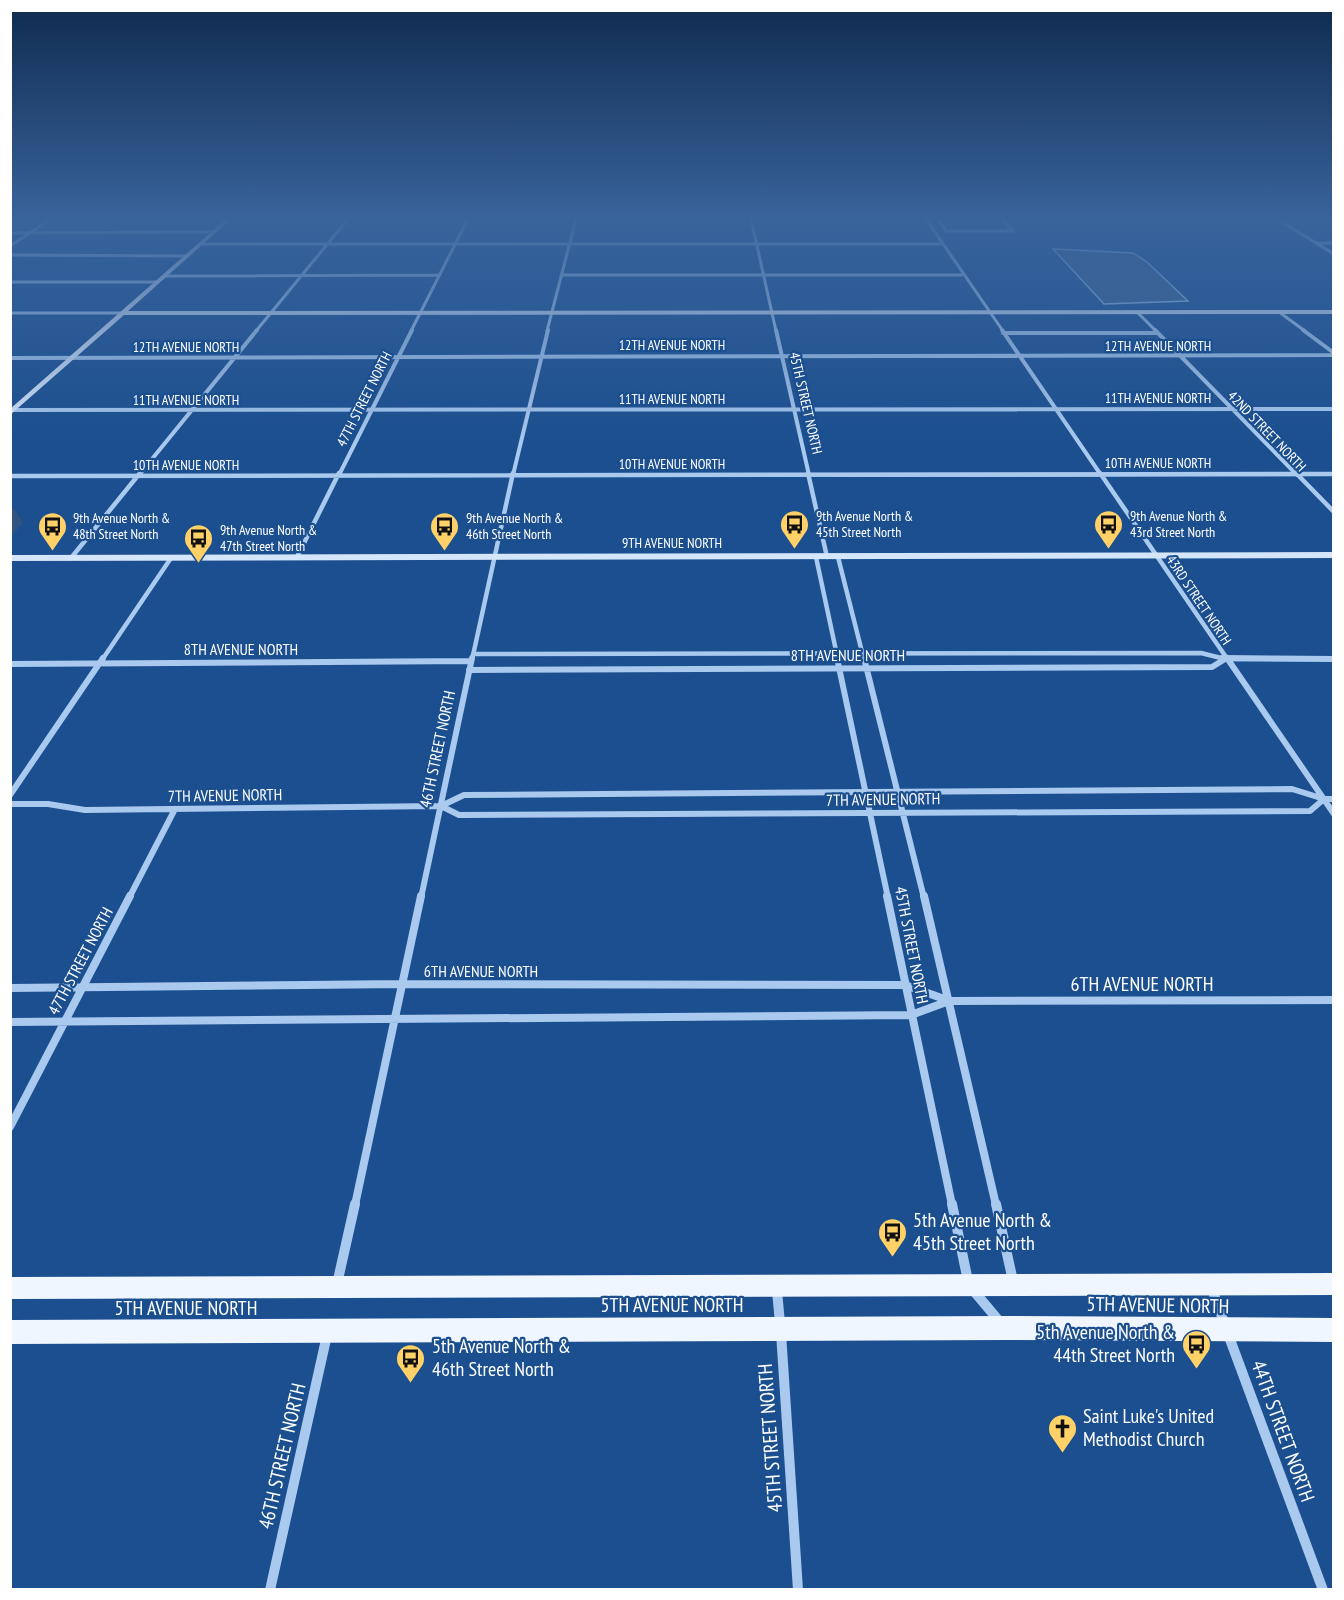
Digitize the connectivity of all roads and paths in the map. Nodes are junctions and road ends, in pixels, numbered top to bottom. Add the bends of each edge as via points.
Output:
1 (145, 294) edge
2 (285, 294) edge
3 (431, 294) edge
4 (557, 294) edge
5 (769, 294) edge
6 (976, 294) edge
7 (774, 312) junction
8 (990, 312) junction
9 (1137, 312) junction
10 (1279, 312) junction
11 (1334, 312) edge
12 (10, 313) edge
13 (123, 313) junction
14 (269, 313) junction
15 (421, 313) junction
16 (552, 313) junction
17 (1003, 333) junction
18 (1158, 333) junction
19 (1334, 354) edge
20 (542, 356) junction
21 (781, 356) junction
22 (1180, 356) junction
23 (235, 357) junction
24 (398, 357) junction
25 (1021, 357) junction
26 (10, 358) edge
27 (73, 358) junction
28 (1231, 408) junction
29 (793, 409) junction
30 (1057, 409) junction
31 (1334, 409) edge
32 (191, 410) junction
33 (371, 410) junction
34 (529, 410) junction
35 (12, 411) edge
36 (808, 474) junction
37 (1102, 474) junction
38 (1294, 474) junction
39 (1334, 474) edge
40 (138, 475) junction
41 (338, 475) junction
42 (513, 475) junction
43 (10, 476) edge
44 (1334, 512) edge
45 (1334, 555) edge
46 (495, 556) junction
47 (1156, 556) junction
48 (297, 557) junction
49 (816, 557) junction
50 (827, 557) junction
51 (838, 557) junction
52 (10, 558) edge
53 (71, 558) junction
54 (171, 558) junction
55 (836, 652) junction
56 (862, 652) junction
57 (472, 657) junction
58 (1226, 659) junction
59 (1334, 659) edge
60 (10, 664) edge
61 (100, 664) junction
62 (840, 669) junction
63 (866, 669) junction
64 (469, 670) junction
65 (897, 791) junction
66 (866, 793) junction
67 (10, 795) edge
68 (1324, 799) junction
69 (1334, 799) edge
70 (10, 804) edge
71 (441, 806) junction
72 (175, 809) junction
73 (902, 812) junction
74 (870, 813) junction
75 (1334, 814) edge
76 (404, 984) junction
77 (904, 985) junction
78 (10, 988) edge
79 (80, 988) junction
80 (1334, 1000) edge
81 (950, 1001) junction
82 (911, 1015) junction
83 (396, 1020) junction
84 (63, 1021) junction
85 (10, 1022) edge
86 (10, 1127) edge
87 (777, 1284) junction
88 (969, 1284) junction
89 (1014, 1284) junction
90 (1210, 1284) junction
91 (1334, 1284) edge
92 (336, 1287) junction
93 (10, 1288) edge
94 (1005, 1328) junction
95 (780, 1329) junction
96 (1227, 1330) junction
97 (1334, 1330) edge
98 (328, 1331) junction
99 (10, 1332) edge
100 (270, 1590) edge
101 (798, 1590) edge
102 (1323, 1590) edge

1 - 13 street
2 - 14 street
3 - 15 street, 47TH STREET NORTH
4 - 16 street, 46TH STREET NORTH
5 - 7 street, 45TH STREET NORTH
6 - 8 street, 43RD STREET NORTH
7 - 8 street
7 - 16 street
7 - 21 street, 45TH STREET NORTH
8 - 9 street
8 - 17 street, 43RD STREET NORTH
9 - 10 street
9 - 18 street, 42ND STREET NORTH
10 - 11 street
10 - 19 street
12 - 13 street
13 - 14 street
13 - 27 street
14 - 15 street
14 - 23 street
15 - 16 street
15 - 24 street, 47TH STREET NORTH
16 - 20 street, 46TH STREET NORTH
17 - 18 street
17 - 25 street, 43RD STREET NORTH
18 - 22 street, 42ND STREET NORTH
19 - 22 street, 12TH AVENUE NORTH
20 - 21 street, 12TH AVENUE NORTH
20 - 24 street, 12TH AVENUE NORTH
20 - 34 street, 46TH STREET NORTH
21 - 25 street, 12TH AVENUE NORTH
21 - 29 street, 45TH STREET NORTH
22 - 25 street, 12TH AVENUE NORTH
22 - 28 street, 42ND STREET NORTH
23 - 24 street, 12TH AVENUE NORTH
23 - 27 street, 12TH AVENUE NORTH
23 - 32 street
24 - 33 street, 47TH STREET NORTH
25 - 30 street, 43RD STREET NORTH
26 - 27 street, 12TH AVENUE NORTH
27 - 35 street
28 - 30 street, 11TH AVENUE NORTH
28 - 31 street, 11TH AVENUE NORTH
28 - 38 street, 42ND STREET NORTH
29 - 30 street, 11TH AVENUE NORTH
29 - 34 street, 11TH AVENUE NORTH
29 - 36 street, 45TH STREET NORTH
30 - 37 street, 43RD STREET NORTH
32 - 33 street, 11TH AVENUE NORTH
32 - 35 street, 11TH AVENUE NORTH
32 - 40 street
33 - 34 street, 11TH AVENUE NORTH
33 - 41 street, 47TH STREET NORTH
34 - 42 street, 46TH STREET NORTH
36 - 37 street, 10TH AVENUE NORTH
36 - 42 street, 10TH AVENUE NORTH
36 - 50 street, 45TH STREET NORTH
37 - 38 street, 10TH AVENUE NORTH
37 - 47 street, 43RD STREET NORTH
38 - 39 street, 10TH AVENUE NORTH
38 - 44 street, 42ND STREET NORTH
40 - 41 street, 10TH AVENUE NORTH
40 - 43 street, 10TH AVENUE NORTH
40 - 53 street
41 - 42 street, 10TH AVENUE NORTH
41 - 48 street, 47TH STREET NORTH
42 - 46 street, 46TH STREET NORTH
45 - 47 street, 9TH AVENUE NORTH
46 - 48 street, 9TH AVENUE NORTH
46 - 49 street, 9TH AVENUE NORTH
46 - 57 street, 46TH STREET NORTH
47 - 51 street, 9TH AVENUE NORTH
47 - 58 street, 43RD STREET NORTH
48 - 54 street, 9TH AVENUE NORTH
49 - 50 street, 9TH AVENUE NORTH
49 - 55 street, 45TH STREET NORTH
50 - 51 street, 9TH AVENUE NORTH
51 - 56 street, 45TH STREET NORTH
52 - 53 street, 9TH AVENUE NORTH
53 - 54 street, 9TH AVENUE NORTH
54 - 61 street
55 - 56 street, 8TH AVENUE NORTH
55 - 57 street, 8TH AVENUE NORTH
55 - 62 street, 45TH STREET NORTH
56 - 58 street, 8TH AVENUE NORTH via 1201,653
56 - 63 street, 45TH STREET NORTH
57 - 61 street, 8TH AVENUE NORTH
57 - 64 street, 46TH STREET NORTH
58 - 59 street, 8TH AVENUE NORTH
58 - 63 street, 8TH AVENUE NORTH via 1212,667
58 - 68 street, 43RD STREET NORTH
60 - 61 street, 8TH AVENUE NORTH
61 - 67 street
62 - 63 street, 8TH AVENUE NORTH
62 - 64 street, 8TH AVENUE NORTH
62 - 66 street, 45TH STREET NORTH
63 - 65 street, 45TH STREET NORTH
64 - 71 street, 46TH STREET NORTH
65 - 66 street, 7TH AVENUE NORTH
65 - 68 street, 7TH AVENUE NORTH via 1292,789
65 - 73 street, 45TH STREET NORTH
66 - 71 street, 7TH AVENUE NORTH via 464,795
66 - 74 street, 45TH STREET NORTH
68 - 69 street, 7TH AVENUE NORTH
68 - 73 street, 7TH AVENUE NORTH via 1310,811
68 - 75 street, 43RD STREET NORTH
70 - 72 street, 7TH AVENUE NORTH via 48,804 85,810
71 - 72 street, 7TH AVENUE NORTH
71 - 74 street, 7TH AVENUE NORTH via 459,815
71 - 76 street, 46TH STREET NORTH
72 - 79 street, 47TH STREET NORTH
73 - 74 street, 7TH AVENUE NORTH
73 - 81 street, 45TH STREET NORTH
74 - 77 street, 45TH STREET NORTH
76 - 77 street, 6TH AVENUE NORTH
76 - 79 street, 6TH AVENUE NORTH
76 - 83 street, 46TH STREET NORTH
77 - 81 street, 6TH AVENUE NORTH
77 - 82 street, 45TH STREET NORTH
78 - 79 street, 6TH AVENUE NORTH
79 - 84 street, 47TH STREET NORTH
80 - 81 street, 6TH AVENUE NORTH
81 - 82 street, 6TH AVENUE NORTH
81 - 89 street, 45TH STREET NORTH
82 - 83 street, 6TH AVENUE NORTH
82 - 88 street, 45TH STREET NORTH
83 - 84 street, 6TH AVENUE NORTH
83 - 92 street, 46TH STREET NORTH
84 - 85 street, 6TH AVENUE NORTH
84 - 86 street, 47TH STREET NORTH
87 - 88 main road, 5TH AVENUE NORTH
87 - 92 main road, 5TH AVENUE NORTH
87 - 95 street, 45TH STREET NORTH
88 - 89 main road, 5TH AVENUE NORTH
88 - 94 street, 45TH STREET NORTH
89 - 90 main road, 5TH AVENUE NORTH
90 - 91 main road, 5TH AVENUE NORTH
90 - 96 street, 44TH STREET NORTH
92 - 93 main road, 5TH AVENUE NORTH
94 - 95 main road, 5TH AVENUE NORTH
94 - 96 main road, 5TH AVENUE NORTH
95 - 98 main road, 5TH AVENUE NORTH
95 - 101 street, 45TH STREET NORTH
96 - 97 main road, 5TH AVENUE NORTH
96 - 102 street, 44TH STREET NORTH
98 - 99 main road, 5TH AVENUE NORTH
98 - 100 street, 46TH STREET NORTH

